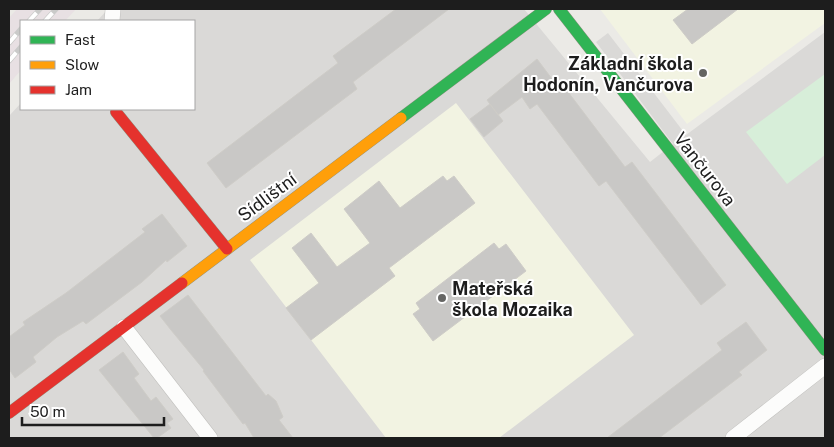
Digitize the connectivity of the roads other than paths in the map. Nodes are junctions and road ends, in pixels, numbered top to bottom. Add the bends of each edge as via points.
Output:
1 (546, 9) edge
2 (559, 9) edge
3 (116, 112) dead end
4 (227, 249) junction
5 (124, 327) junction
6 (825, 350) edge
7 (825, 366) edge
8 (9, 413) edge
9 (210, 438) edge
10 (733, 438) edge

1 - 4 street, Sídlištní
2 - 6 street, Vančurova
3 - 4 street
4 - 5 street, Sídlištní
5 - 8 street, Sídlištní
5 - 9 street
7 - 10 street

